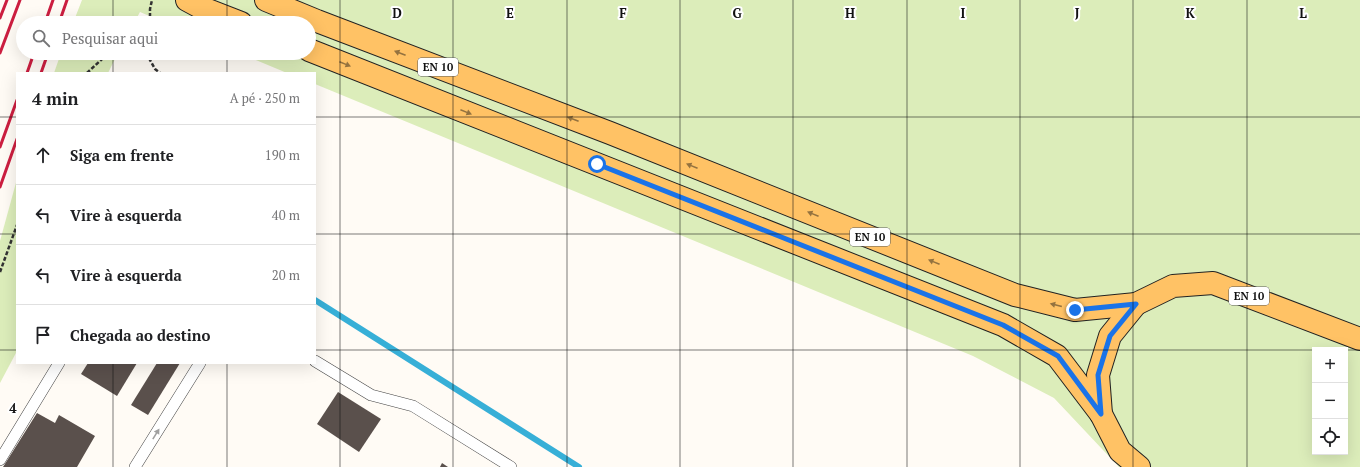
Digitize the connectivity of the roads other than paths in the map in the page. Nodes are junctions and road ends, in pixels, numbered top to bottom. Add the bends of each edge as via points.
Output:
1 (187, 0) edge
2 (266, 0) edge
3 (223, 16) edge
4 (305, 16) edge
5 (316, 21) edge
6 (316, 53) edge
7 (1136, 304) junction
8 (1360, 339) edge
9 (316, 362) edge
10 (58, 364) edge
11 (199, 364) edge
12 (1101, 414) junction
13 (0, 460) edge
14 (135, 467) edge
15 (511, 467) edge
16 (1139, 467) edge

1 - 3 main road
4 -> 2 main road, EN 10
7 -> 5 main road, EN 10 via 1075,310 1015,295 610,133
6 -> 12 main road, EN 10 via 1003,325 1058,356
7 - 8 main road, EN 10 via 1173,286 1213,283
7 - 12 main road, EN 10 via 1108,342 1098,375
9 - 15 lane via 371,395 413,406
10 - 13 lane
14 -> 11 lane
12 - 16 main road, EN 10 via 1120,451

